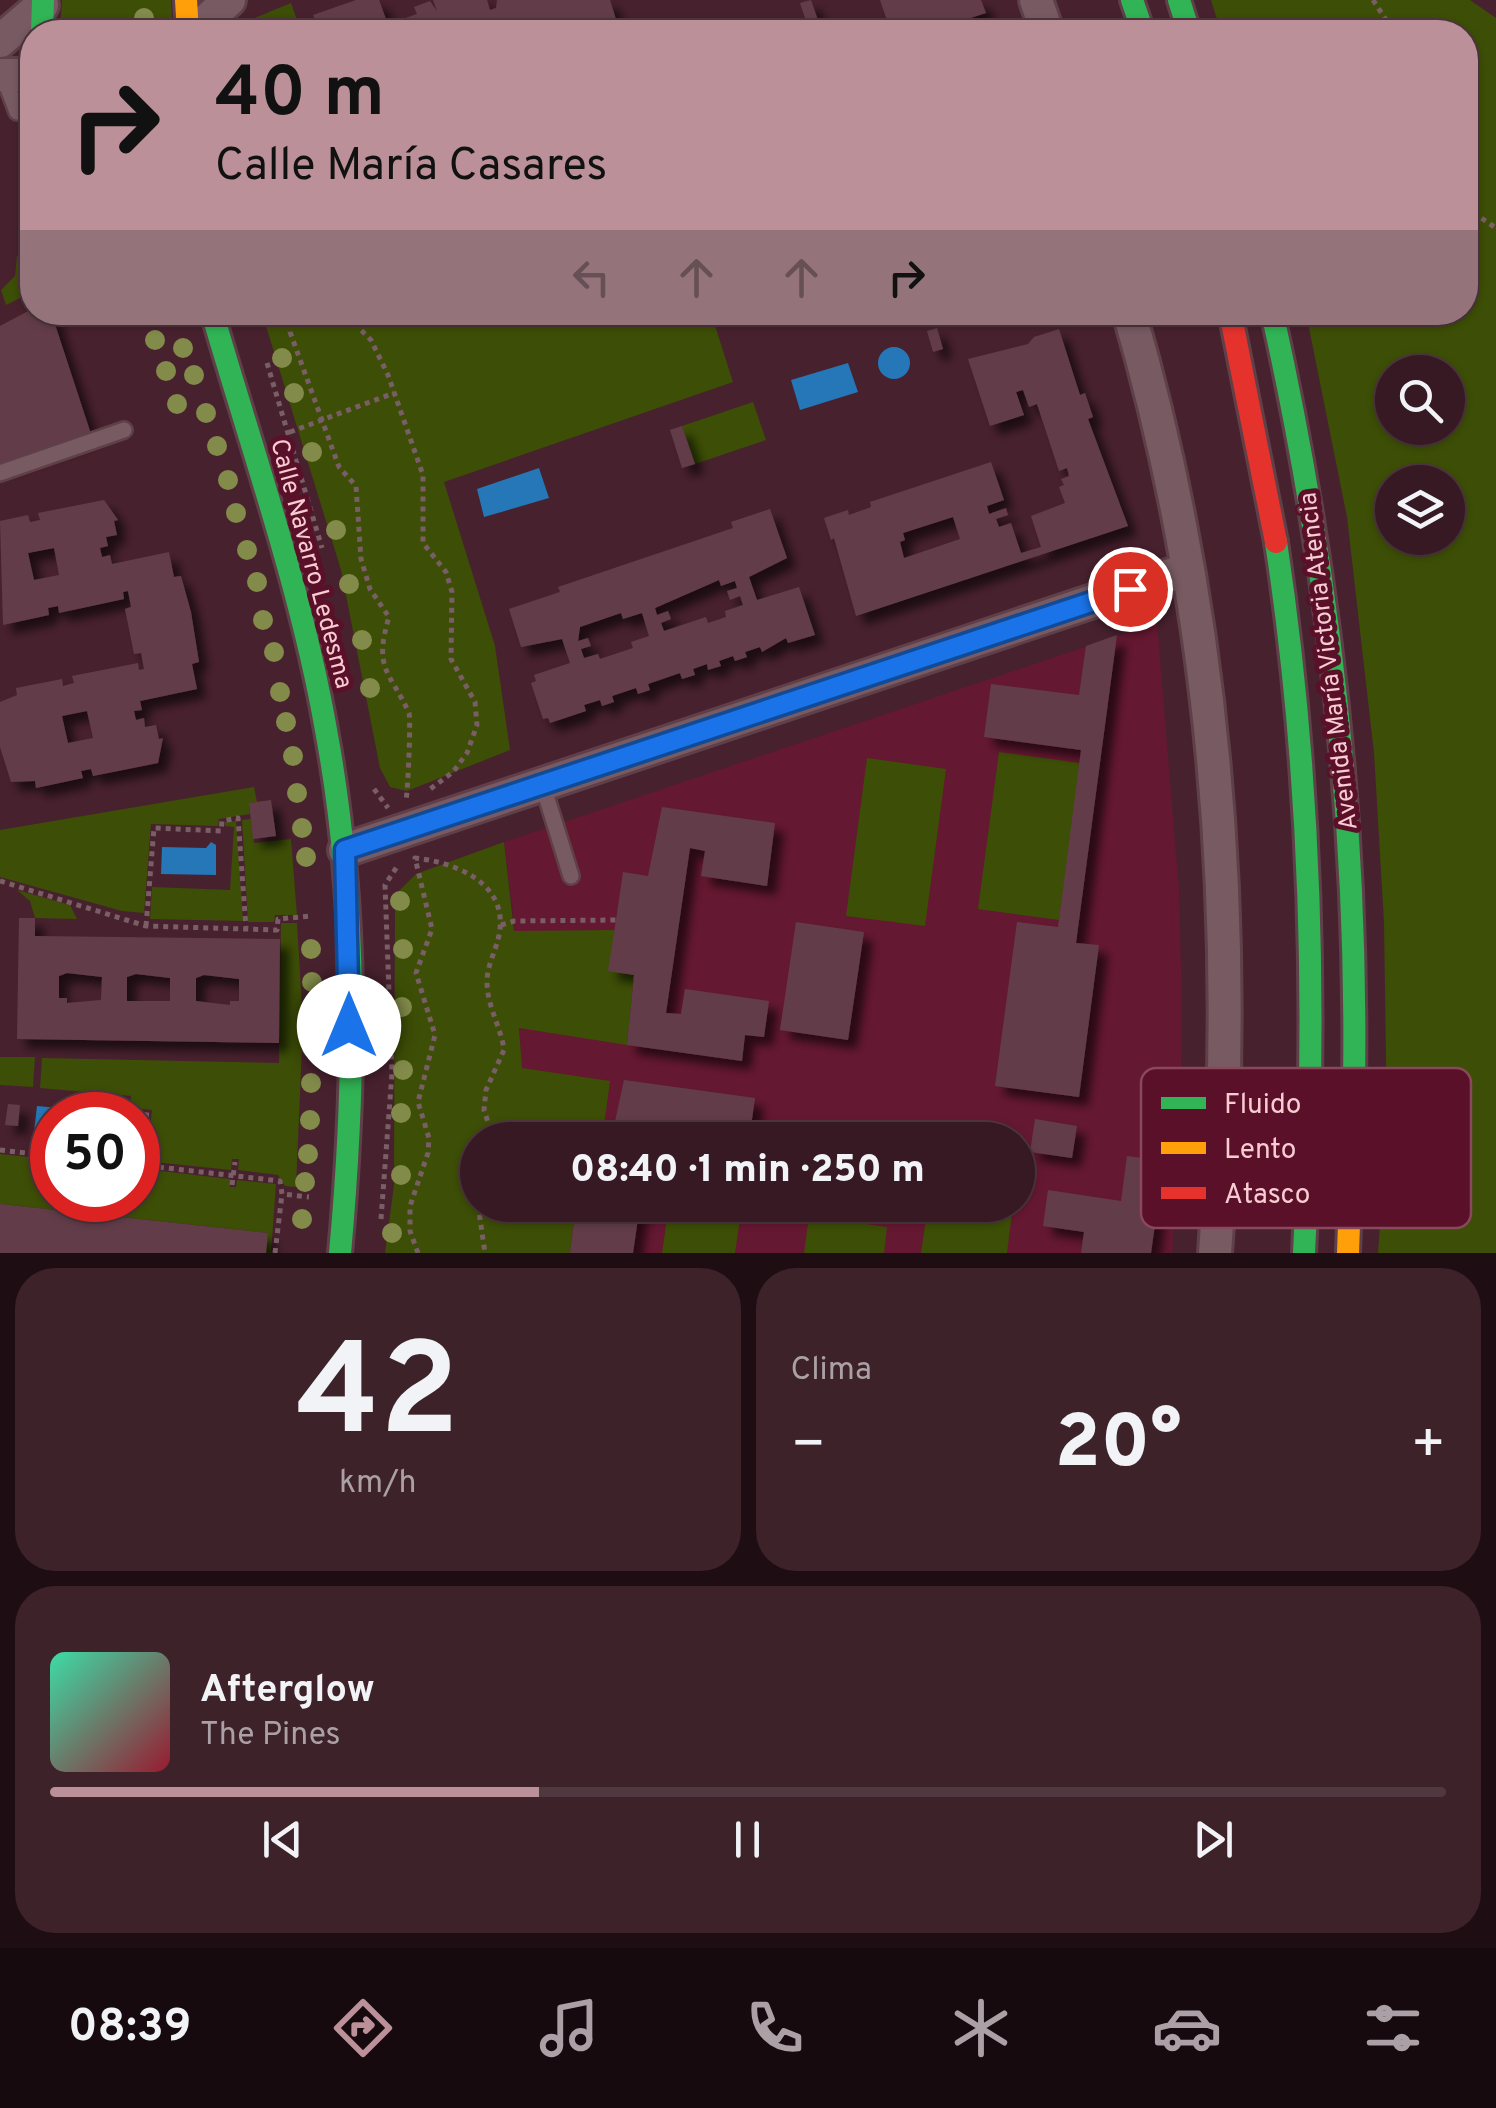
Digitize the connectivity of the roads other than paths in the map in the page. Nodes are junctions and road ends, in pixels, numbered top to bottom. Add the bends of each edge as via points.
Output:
1 (12, 75) edge
2 (17, 112) dead end
3 (216, 325) edge
4 (1133, 325) edge
5 (1233, 325) edge
6 (1275, 325) edge
7 (124, 430) dead end
8 (0, 473) edge
9 (1186, 570) junction
10 (544, 786) junction
11 (345, 850) junction
12 (571, 876) dead end
13 (1223, 1068) edge
14 (1312, 1068) edge
15 (1355, 1068) edge
16 (1217, 1228) edge
17 (1305, 1228) edge
18 (1349, 1228) edge
19 (340, 1253) edge
20 (1215, 1253) edge
21 (1304, 1253) edge
22 (1348, 1253) edge

1 - 2 lane
3 - 11 main road, Calle Navarro Ledesma via 311,657
4 - 9 street
5 - 14 main road, Avenida María Victoria Atencia via 1272,516 1298,691 1310,848
6 - 15 main road, Avenida María Victoria Atencia via 1310,490 1339,686 1353,845
7 - 8 lane
9 - 10 street
9 - 13 street via 1200,632 1220,811
10 - 11 street
10 - 12 lane
11 - 19 main road, Calle Navarro Ledesma via 349,1144
16 - 20 street
17 - 21 main road, Avenida María Victoria Atencia
18 - 22 main road, Avenida María Victoria Atencia

